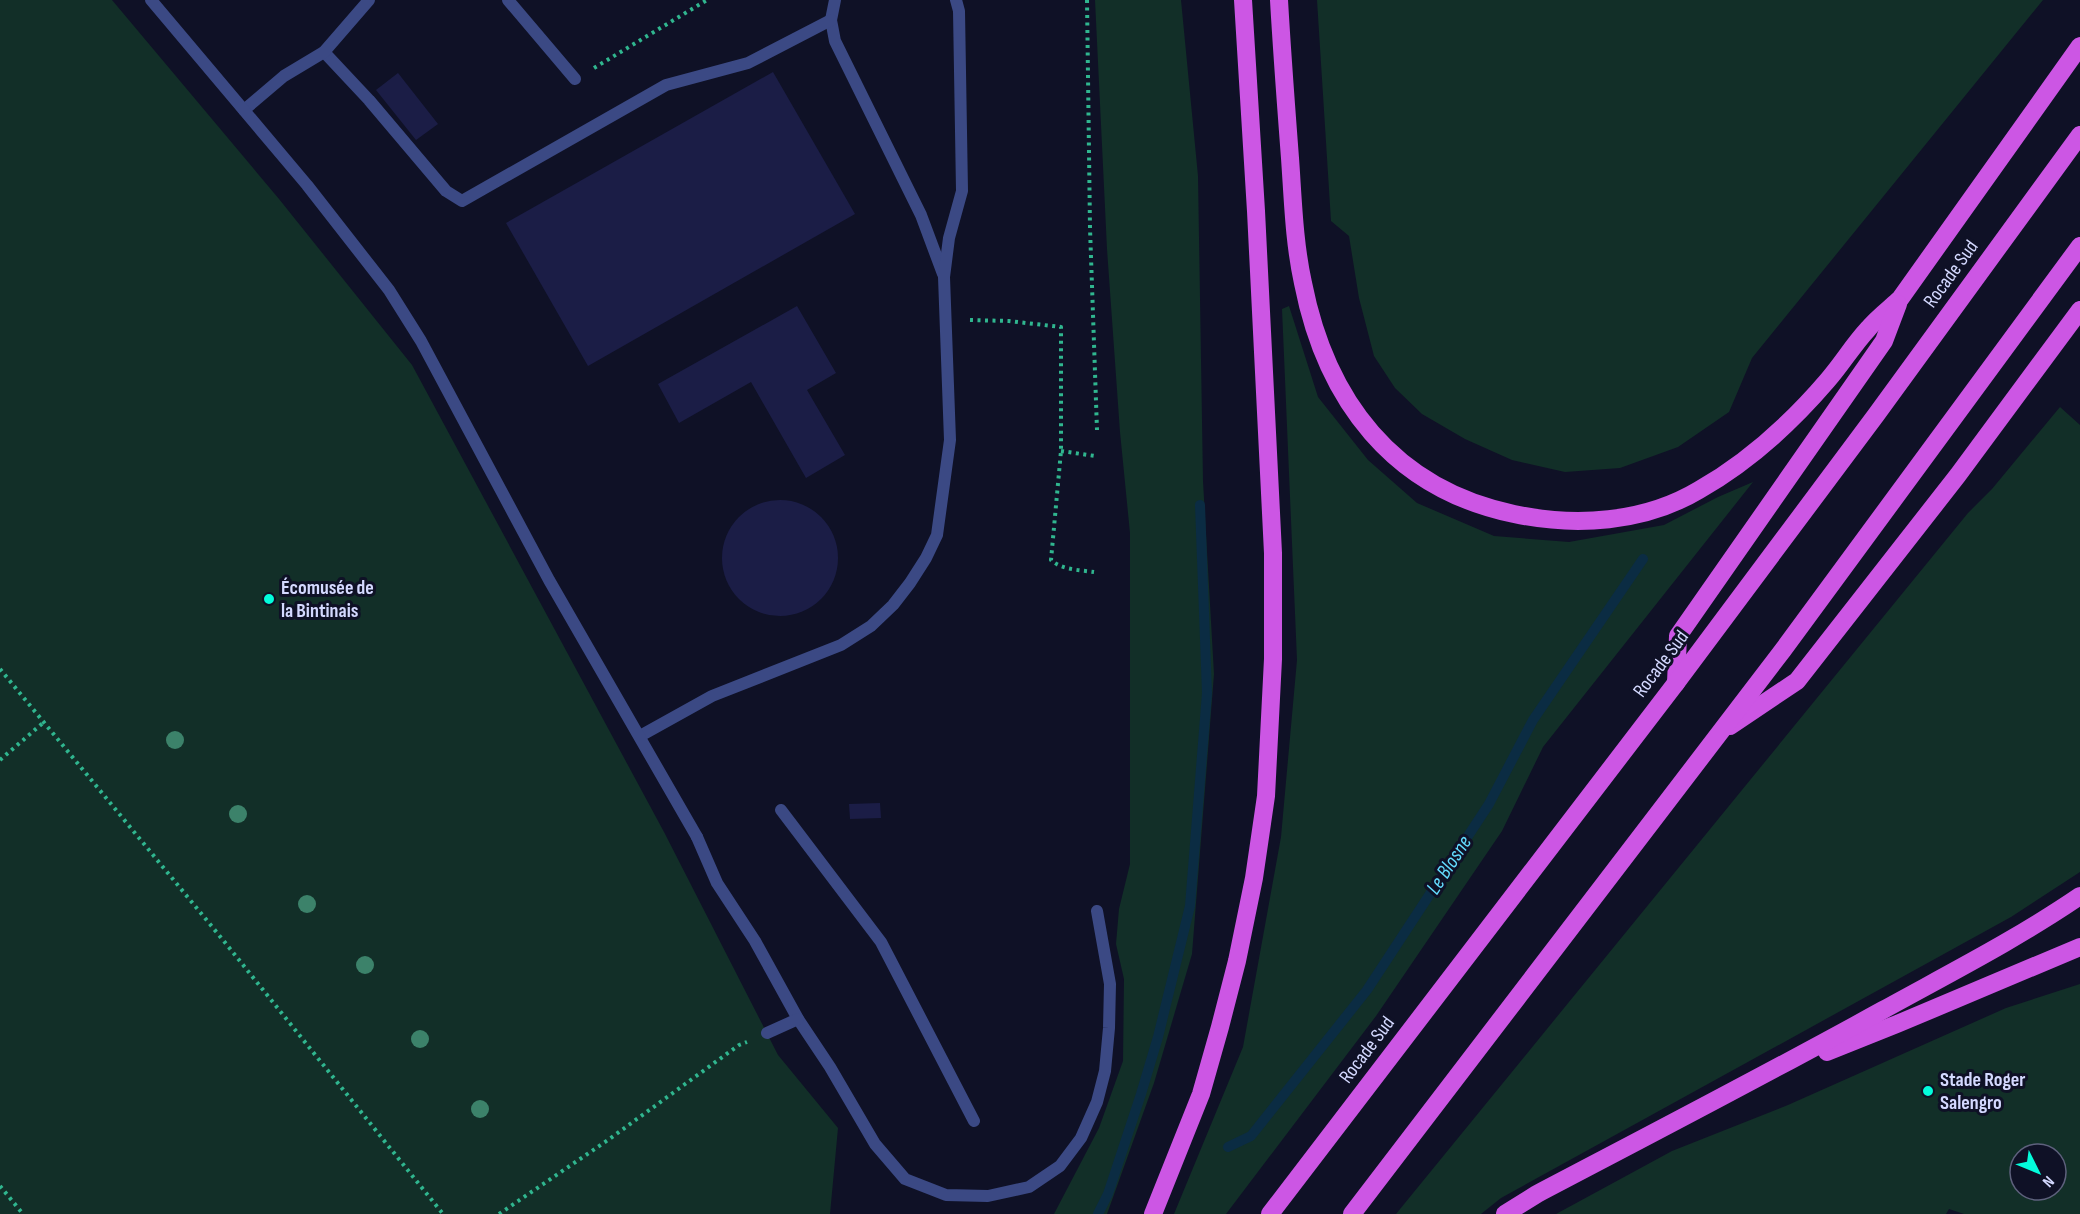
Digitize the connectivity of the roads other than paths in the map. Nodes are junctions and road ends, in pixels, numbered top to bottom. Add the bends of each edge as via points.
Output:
1 (151, 0) edge
2 (369, 0) edge
3 (508, 0) edge
4 (835, 0) edge
5 (956, 0) edge
6 (1243, 0) edge
7 (1279, 0) edge
8 (831, 20) junction
9 (2080, 46) edge
10 (324, 52) junction
11 (575, 79) road end
12 (244, 110) junction
13 (2080, 135) edge
14 (2080, 246) edge
15 (944, 278) junction
16 (1900, 300) junction
17 (2080, 310) edge
18 (1676, 683) junction
19 (640, 736) junction
20 (1716, 736) junction
21 (781, 810) dead end
22 (2080, 896) edge
23 (1097, 911) dead end
24 (2080, 947) edge
25 (798, 1019) junction
26 (767, 1033) road end
27 (1758, 1078) junction
28 (974, 1121) dead end
29 (1153, 1214) edge
30 (1270, 1214) edge
31 (1352, 1214) edge
32 (1505, 1214) edge

1 - 12 street
2 - 10 street
3 - 11 street
4 - 8 street
5 - 15 street via 962,191 949,238
6 - 29 highway via 1273,553 1273,659 1266,796 1254,878 1220,1027 1201,1094
7 - 16 highway via 1298,251 1318,337 1327,364 1361,419 1402,464 1434,486 1498,511 1556,520 1605,520 1671,505 1734,468 1773,436 1829,379 1869,328
8 - 10 street via 748,63 666,85 462,201 446,191
8 - 15 street via 836,41 921,215
9 - 16 highway
10 - 12 street via 284,76
12 - 19 street via 389,290
13 - 18 highway, Rocade Sud
14 - 20 highway
15 - 19 street via 950,440 937,535 910,584 871,626 842,645 712,696
16 - 18 highway via 1884,341 1678,636
17 - 20 highway via 1958,475 1797,681
18 - 30 highway, Rocade Sud
19 - 25 street via 697,837 717,883
20 - 31 highway
21 - 28 street via 881,942
22 - 27 highway via 1974,961
23 - 25 street via 1110,984 1106,1071 1098,1102 1081,1138 1060,1166 1029,1187 988,1196 946,1195 905,1179 875,1144
24 - 27 highway
25 - 26 street
27 - 32 highway

